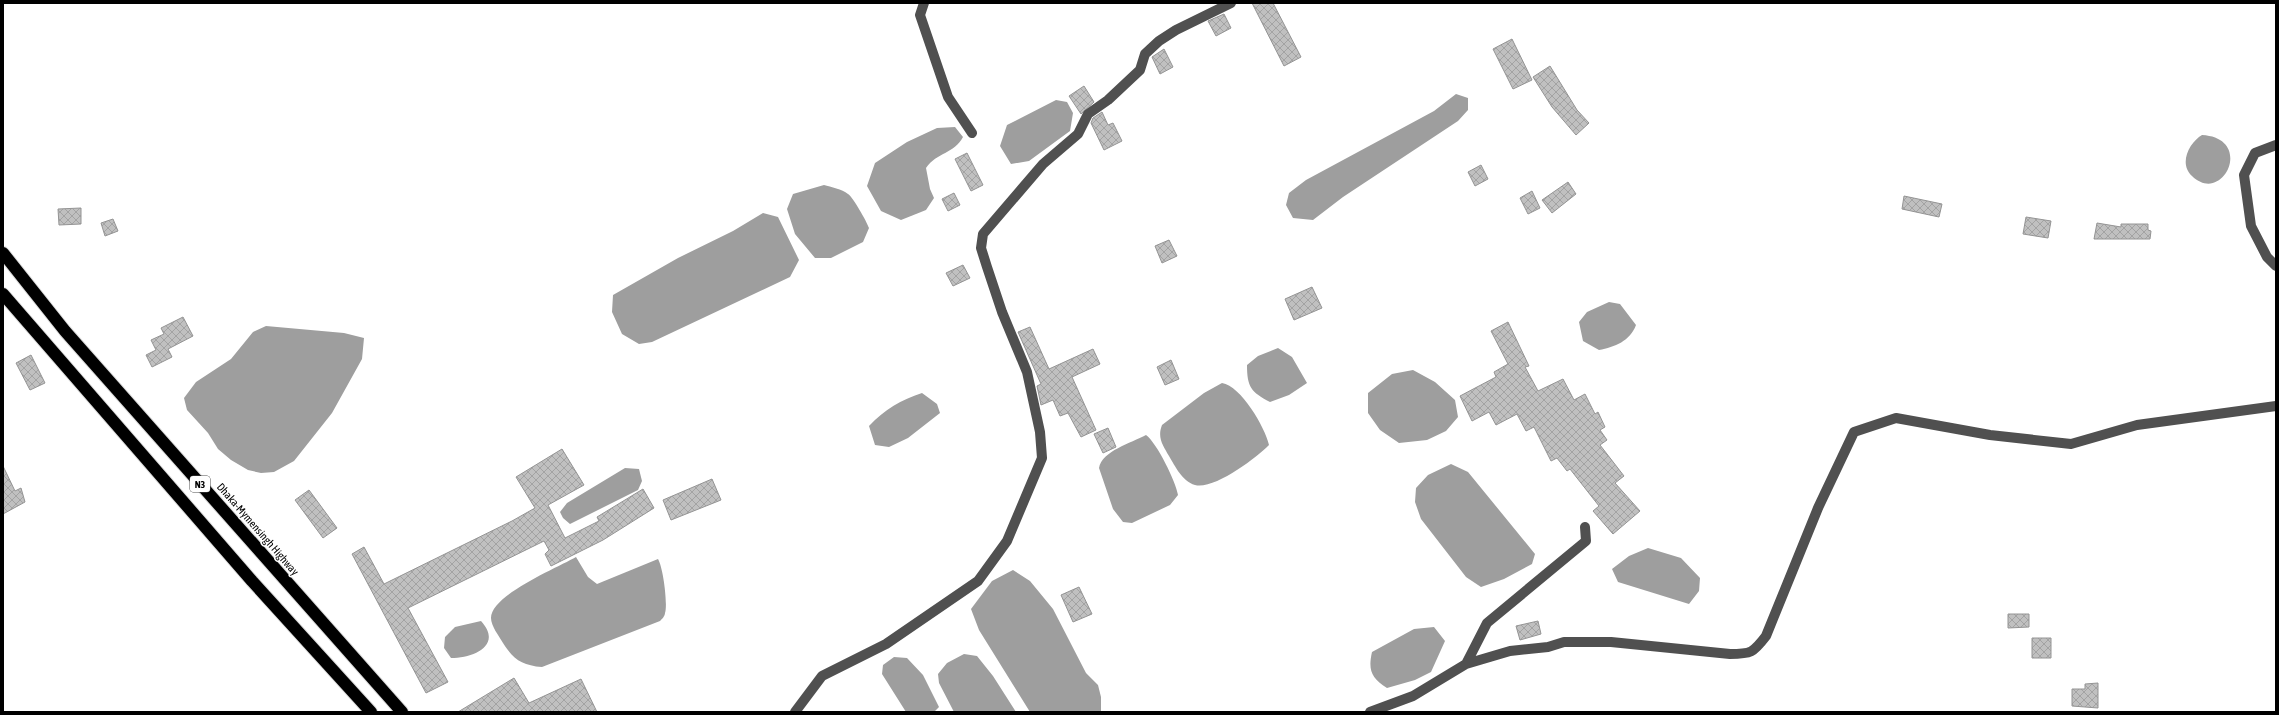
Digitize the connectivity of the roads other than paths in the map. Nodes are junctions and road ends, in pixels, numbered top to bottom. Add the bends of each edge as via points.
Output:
1 (924, 3) edge
2 (1231, 3) edge
3 (972, 133) dead end
4 (2276, 145) edge
5 (3, 253) edge
6 (2276, 266) edge
7 (3, 294) edge
8 (2276, 406) edge
9 (1585, 527) dead end
10 (1466, 664) junction
11 (371, 712) edge
12 (402, 712) edge
13 (795, 712) edge
14 (1370, 712) edge

1 - 3 street via 920,15 948,97
2 - 13 street via 1176,30 1144,54 1140,70 1108,100 1088,114 1078,134 1043,164 983,234 981,248 1002,312 1027,372 1040,432 1042,458 1007,541 978,581 886,644 822,676
4 - 6 street via 2255,153 2244,175 2251,226 2267,257
5 - 12 highway, Dhaka-Mymensingh Highway / N3 via 65,331
7 - 11 highway, N3 via 252,581
8 - 10 street via 2137,425 2071,444 1990,435 1896,418 1854,432 1818,508 1766,636 1756,649 1748,654 1589,641 1564,642 1548,647 1510,651
9 - 10 street via 1586,542 1487,623
10 - 14 street via 1413,696

